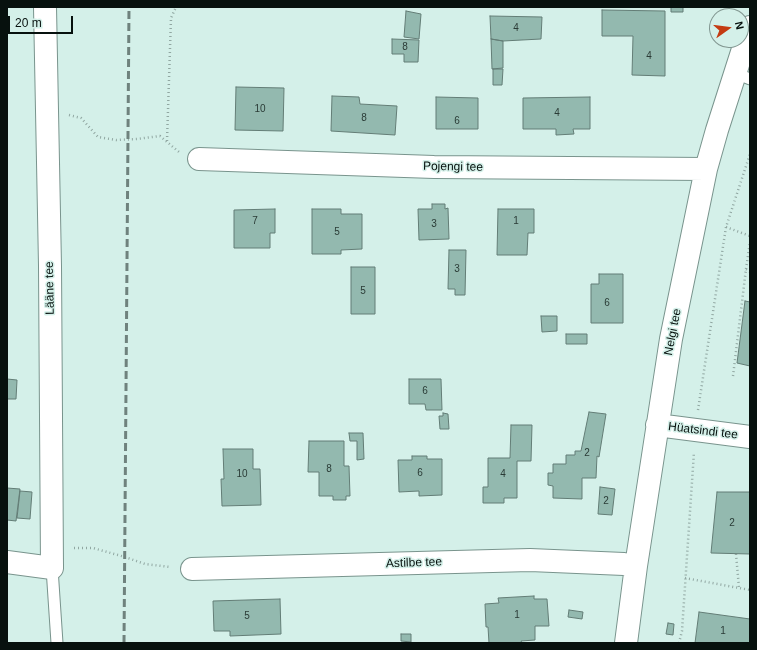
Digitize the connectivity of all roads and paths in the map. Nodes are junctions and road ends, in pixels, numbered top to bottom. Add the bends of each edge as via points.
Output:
1 (45, 7) edge
2 (176, 7) edge
3 (750, 27) edge
4 (742, 76) edge
5 (47, 115) junction
6 (167, 142) junction
7 (750, 154) edge
8 (199, 159) joint
9 (706, 169) junction
10 (726, 227) junction
11 (750, 236) edge
12 (750, 242) edge
13 (746, 269) junction
14 (750, 272) edge
15 (733, 376) dead end
16 (657, 425) junction
17 (695, 431) junction
18 (750, 437) edge
19 (736, 554) dead end
20 (52, 558) junction
21 (7, 562) edge
22 (636, 566) junction
23 (192, 569) joint
24 (685, 578) junction
25 (739, 588) junction
26 (750, 590) edge
27 (57, 643) edge
28 (626, 643) edge
29 (679, 643) edge

1 - 5 street, Lääne tee
2 - 6 path via 171,18
3 - 4 street, Nelgi tee
4 - 9 street, Nelgi tee via 717,130
5 - 6 path via 64,114 81,118 98,137 116,140 160,136
5 - 20 street, Lääne tee
6 - 8 path via 185,157
7 - 10 path
8 - 9 street, Pojengi tee via 434,166
9 - 16 street, Nelgi tee via 671,339
10 - 11 path
10 - 17 path
12 - 13 path
13 - 14 path
13 - 15 path
16 - 17 street, Hüatsindi tee
16 - 22 street, Nelgi tee
17 - 18 street, Hüatsindi tee
17 - 24 path
19 - 25 path
20 - 21 street
20 - 23 path via 93,548 145,564
20 - 27 lane
22 - 23 street, Astilbe tee via 530,560
22 - 28 street, Nelgi tee
24 - 25 path
24 - 29 path
25 - 26 path

